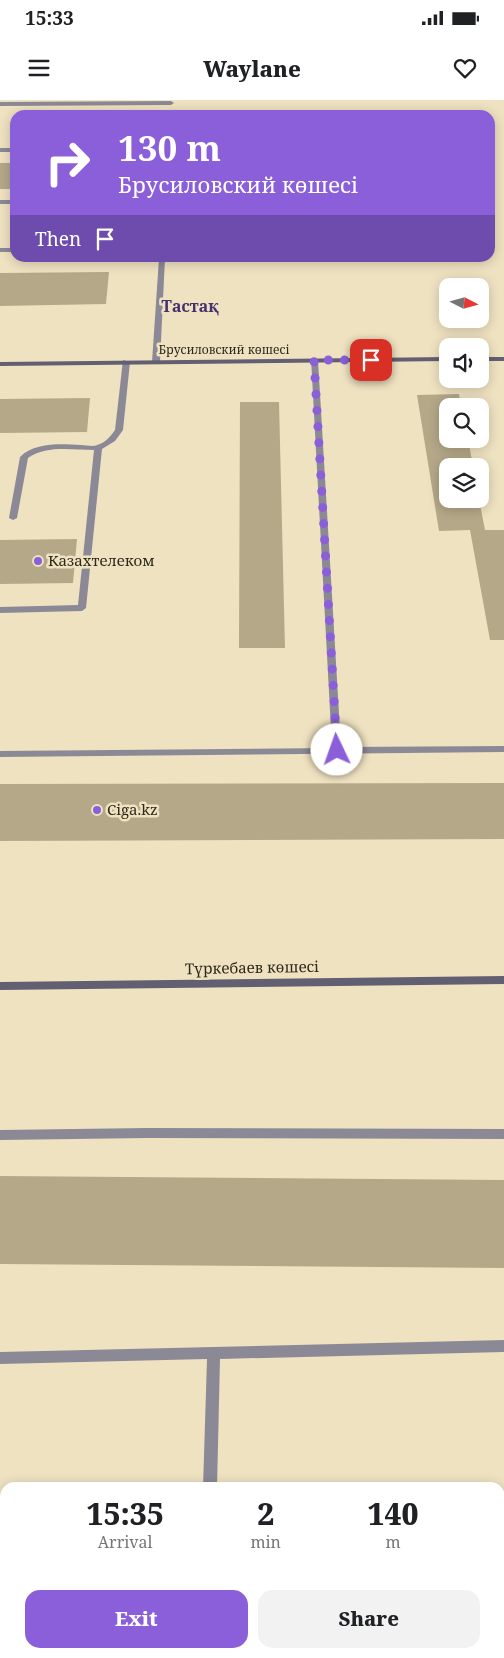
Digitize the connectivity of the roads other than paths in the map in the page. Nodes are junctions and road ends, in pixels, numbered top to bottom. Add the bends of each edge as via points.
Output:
1 (0, 104) edge
2 (171, 104) edge
3 (162, 262) edge
4 (439, 359) edge
5 (489, 359) edge
6 (504, 359) edge
7 (314, 360) junction
8 (126, 362) junction
9 (156, 362) junction
10 (0, 364) edge
11 (98, 448) junction
12 (13, 518) dead end
13 (0, 610) edge
14 (504, 749) edge
15 (337, 750) junction
16 (0, 754) edge
17 (504, 980) edge
18 (0, 986) edge
19 (504, 1134) edge
20 (0, 1135) edge
21 (504, 1346) edge
22 (214, 1353) junction
23 (0, 1358) edge
24 (210, 1482) edge

1 - 2 lane
3 - 9 lane
4 - 7 street, Брусиловский көшесі
5 - 6 street
7 - 9 street, Брусиловский көшесі
7 - 15 lane
8 - 9 street, Брусиловский көшесі
8 - 10 street, Брусиловский көшесі
8 - 11 lane via 119,430
11 - 12 lane via 41,448 30,452 24,457
11 - 13 lane via 82,608
14 - 15 lane
15 - 16 lane
17 - 18 street, Түркебаев көшесі
19 - 20 lane
21 - 22 lane
22 - 23 lane
22 - 24 lane

